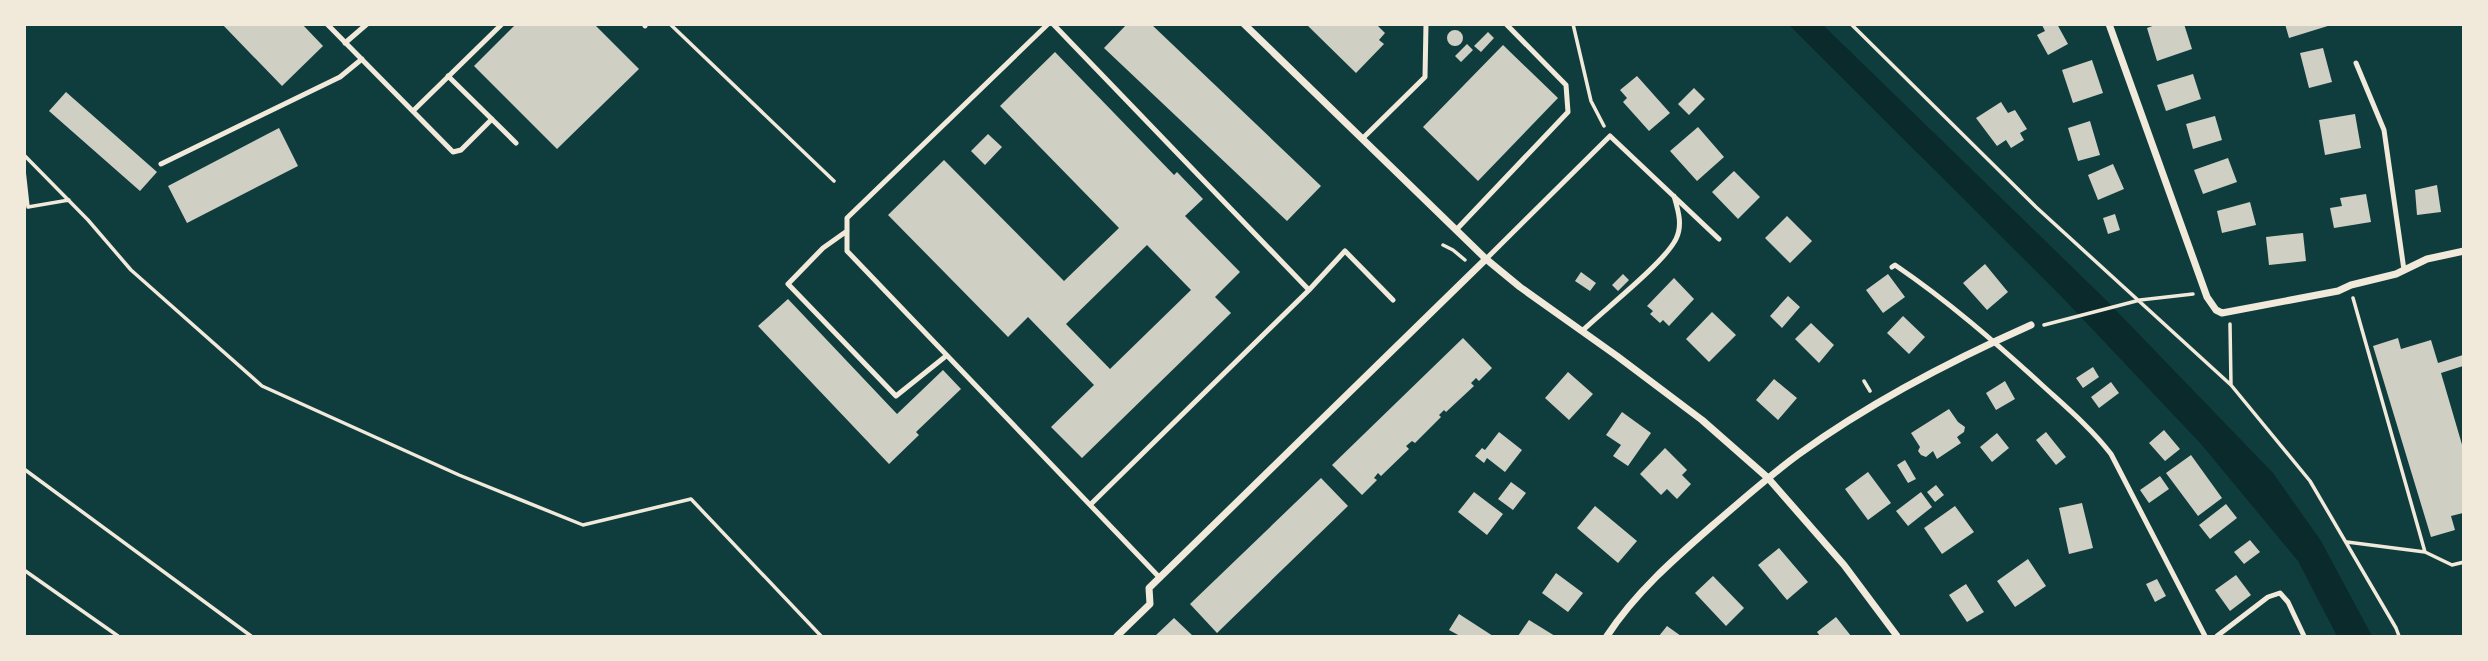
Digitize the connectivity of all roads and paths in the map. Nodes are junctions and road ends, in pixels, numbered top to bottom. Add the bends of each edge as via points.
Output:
1 (327, 24) edge
2 (367, 24) edge
3 (502, 24) edge
4 (670, 24) edge
5 (1051, 24) edge
6 (1244, 24) edge
7 (1426, 24) edge
8 (1506, 24) edge
9 (1573, 24) edge
10 (1851, 24) edge
11 (2109, 24) edge
12 (345, 43) junction
13 (362, 59) junction
14 (2356, 63) dead end
15 (448, 76) junction
16 (413, 111) junction
17 (492, 119) junction
18 (1610, 136) junction
19 (1362, 139) junction
20 (516, 143) dead end
21 (24, 155) edge
22 (161, 164) dead end
23 (24, 171) edge
24 (834, 181) dead end
25 (1674, 196) junction
26 (69, 200) junction
27 (28, 207) junction
28 (24, 212) edge
29 (1456, 230) junction
30 (847, 231) junction
31 (1719, 239) dead end
32 (2463, 251) edge
33 (1486, 259) junction
34 (1892, 267) dead end
35 (2404, 270) junction
36 (2351, 285) junction
37 (1309, 290) junction
38 (2206, 292) junction
39 (1393, 300) dead end
40 (2140, 300) junction
41 (2230, 311) junction
42 (2031, 326) joint
43 (1582, 331) junction
44 (1994, 341) junction
45 (946, 356) junction
46 (2231, 385) junction
47 (24, 469) edge
48 (1768, 478) junction
49 (1091, 504) junction
50 (2347, 542) junction
51 (2426, 552) junction
52 (2463, 562) edge
53 (24, 570) edge
54 (1160, 578) junction
55 (118, 636) edge
56 (251, 636) edge
57 (821, 636) edge
58 (1117, 636) edge
59 (1607, 636) edge
60 (1897, 636) edge
61 (2205, 636) edge
62 (2217, 636) edge
63 (2304, 636) edge
64 (2399, 636) edge

1 - 12 lane
2 - 12 lane
3 - 15 lane
4 - 24 path
5 - 30 lane via 847,218
5 - 37 lane
6 - 19 street
7 - 19 lane via 1425,77
8 - 29 lane via 1566,85 1568,112
9 - 18 path via 1591,101
10 - 40 path via 2036,207
11 - 38 street
12 - 13 lane
13 - 16 lane
13 - 22 lane via 340,78
14 - 35 lane via 2384,130
15 - 16 lane
15 - 17 lane
16 - 17 lane via 453,152 461,150
17 - 20 lane
18 - 25 lane
18 - 33 lane
19 - 29 street
21 - 26 path
23 - 27 path
25 - 31 lane
25 - 43 lane via 1680,225 1676,239 1657,263
26 - 27 path
26 - 57 path via 131,270 262,386 583,525 691,499
27 - 28 path
29 - 33 street
30 - 45 lane via 847,251
30 - 45 lane via 788,284 896,396
32 - 35 street via 2427,258
33 - 43 street
33 - 54 street
34 - 44 lane via 1928,288
35 - 36 street
36 - 41 street
36 - 51 path
37 - 39 lane via 1345,251
37 - 49 lane
38 - 40 path
38 - 41 street via 2216,310
40 - 42 path
40 - 46 path
41 - 46 path
42 - 44 street
43 - 48 street via 1702,420
44 - 48 street via 1870,408
44 - 61 lane via 2111,454
45 - 49 lane
46 - 50 path via 2309,481
47 - 56 path
48 - 59 street via 1671,561
48 - 60 street via 1844,565
49 - 54 lane
50 - 51 path
50 - 64 path
51 - 52 path via 2452,565
53 - 55 path
54 - 58 street via 1149,588 1150,604
62 - 63 lane via 2280,593

